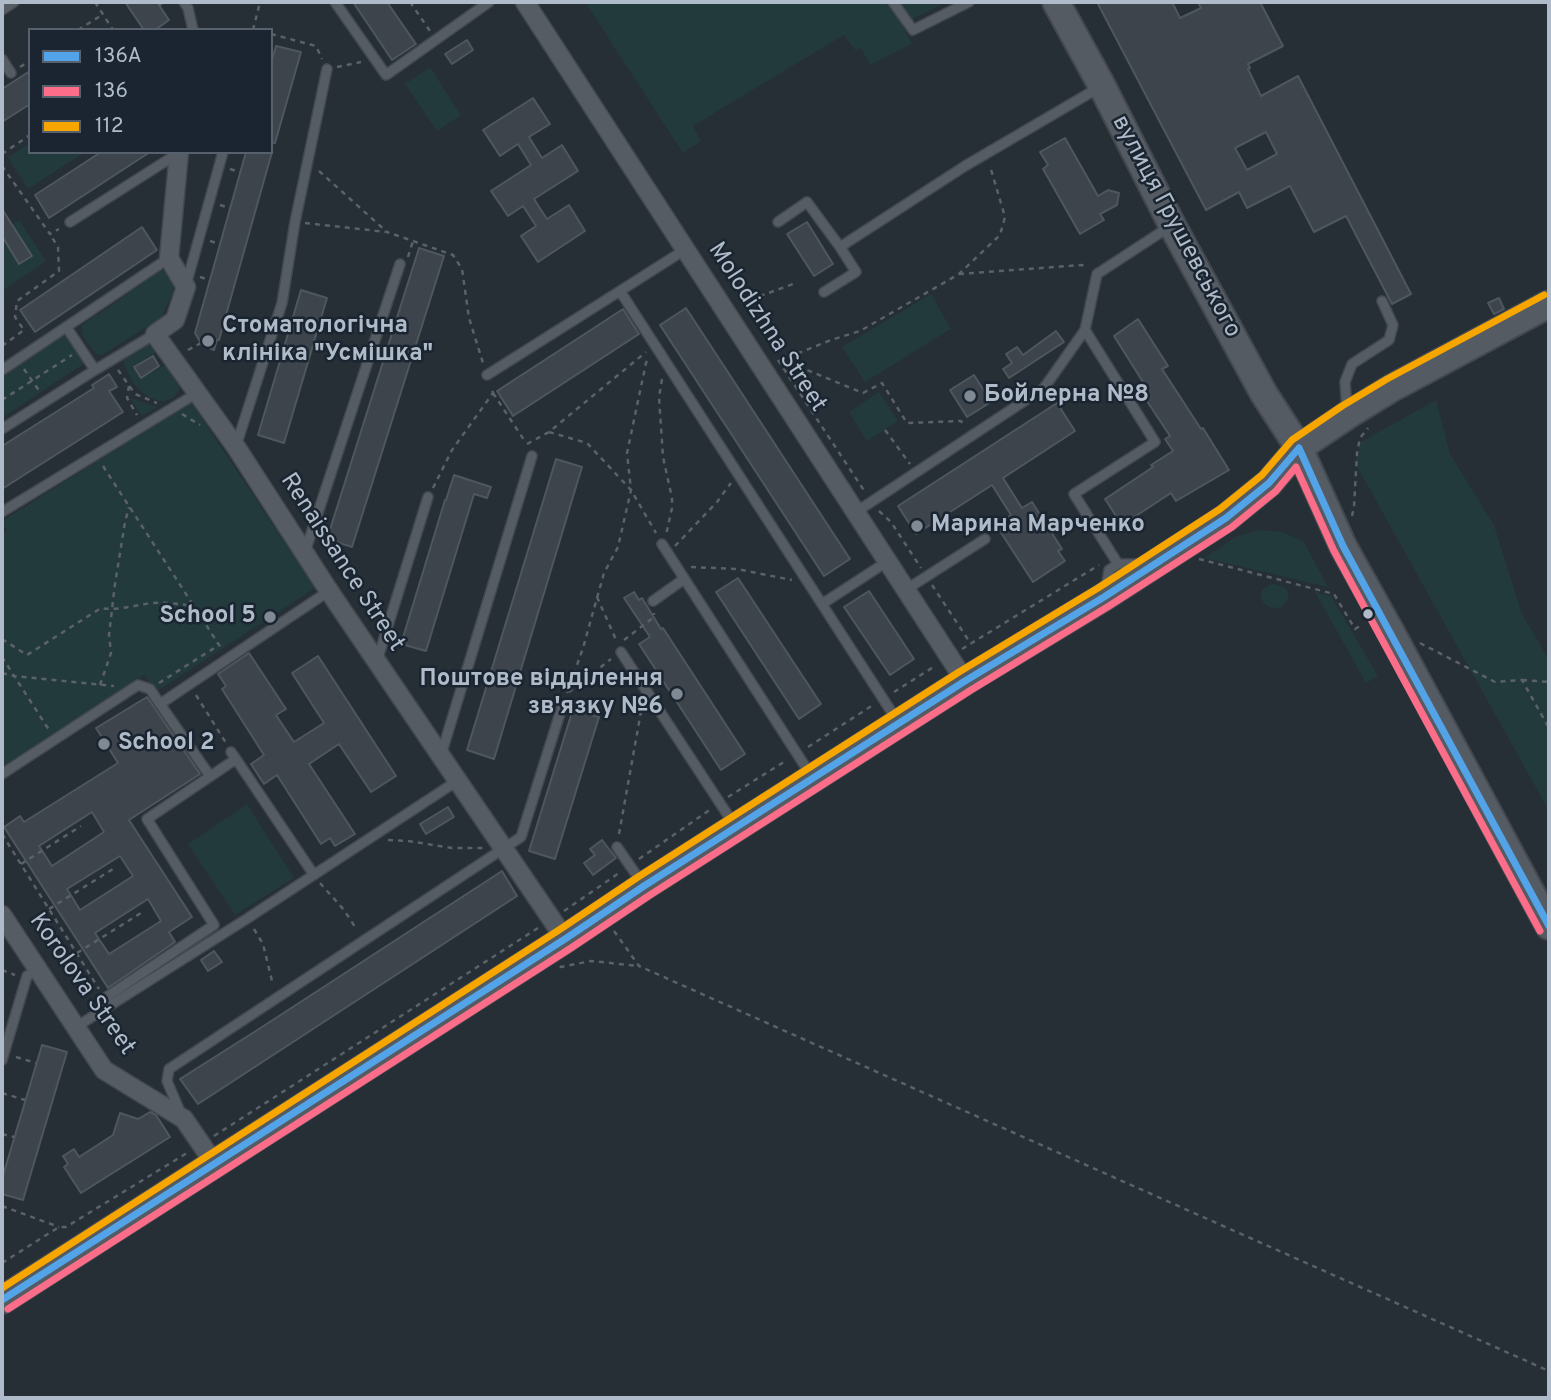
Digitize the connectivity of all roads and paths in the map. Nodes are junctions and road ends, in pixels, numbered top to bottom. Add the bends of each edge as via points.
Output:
1 (14, 2) edge
2 (94, 2) edge
3 (164, 2) edge
4 (184, 2) edge
5 (260, 2) edge
6 (335, 2) edge
7 (410, 2) edge
8 (489, 2) edge
9 (526, 2) edge
10 (893, 2) edge
11 (969, 2) edge
12 (1056, 2) edge
13 (159, 5) dead end
14 (2, 10) edge
15 (103, 15) junction
16 (81, 28) edge
17 (112, 28) edge
18 (192, 28) edge
19 (254, 28) edge
20 (273, 35) edge
21 (436, 40) junction
22 (2, 59) edge
23 (327, 69) junction
24 (11, 73) dead end
25 (386, 75) junction
26 (1102, 86) junction
27 (28, 136) edge
28 (987, 153) junction
29 (2, 154) edge
30 (177, 154) edge
31 (179, 154) edge
32 (222, 154) edge
33 (308, 162) junction
34 (2, 166) edge
35 (69, 222) joint
36 (295, 222) junction
37 (778, 222) dead end
38 (1172, 225) junction
39 (387, 232) junction
40 (50, 234) junction
41 (839, 247) junction
42 (686, 249) junction
43 (169, 258) junction
44 (400, 264) dead end
45 (959, 274) junction
46 (1097, 274) junction
47 (793, 284) dead end
48 (186, 287) junction
49 (621, 291) junction
50 (824, 292) dead end
51 (1382, 301) dead end
52 (741, 303) dead end
53 (1549, 304) edge
54 (67, 328) junction
55 (1085, 330) junction
56 (155, 334) junction
57 (201, 342) dead end
58 (655, 345) junction
59 (2, 346) edge
60 (193, 346) dead end
61 (81, 349) junction
62 (18, 360) junction
63 (111, 360) junction
64 (668, 365) junction
65 (772, 366) junction
66 (2, 370) edge
67 (95, 370) junction
68 (487, 375) junction
69 (32, 381) junction
70 (129, 386) junction
71 (197, 393) junction
72 (493, 393) junction
73 (2, 400) edge
74 (46, 401) junction
75 (171, 408) junction
76 (1358, 421) junction
77 (143, 425) junction
78 (2, 429) edge
79 (885, 430) dead end
80 (549, 432) junction
81 (972, 436) junction
82 (236, 447) junction
83 (1299, 449) junction
84 (95, 454) junction
85 (532, 456) dead end
86 (916, 472) junction
87 (738, 473) junction
88 (631, 490) junction
89 (428, 497) joint
90 (129, 507) junction
91 (2, 512) edge
92 (856, 512) junction
93 (985, 539) dead end
94 (1343, 546) junction
95 (665, 549) junction
96 (304, 553) junction
97 (1163, 558) junction
98 (888, 561) junction
99 (674, 563) junction
100 (1118, 564) junction
101 (684, 579) junction
102 (808, 583) junction
103 (907, 589) junction
104 (329, 591) junction
105 (597, 596) junction
106 (1104, 597) junction
107 (653, 601) joint
108 (822, 604) junction
109 (194, 607) junction
110 (112, 610) junction
111 (1366, 622) dead end
112 (1392, 634) junction
113 (2, 639) edge
114 (219, 645) junction
115 (621, 652) junction
116 (2, 657) edge
117 (950, 657) junction
118 (228, 659) junction
119 (377, 662) junction
120 (2, 673) edge
121 (15, 677) junction
122 (1522, 680) junction
123 (965, 681) junction
124 (1549, 682) edge
125 (189, 684) junction
126 (100, 685) junction
127 (138, 685) junction
128 (150, 689) junction
129 (645, 689) junction
130 (567, 693) junction
131 (883, 699) junction
132 (160, 704) junction
133 (562, 707) joint
134 (899, 723) junction
135 (1549, 728) edge
136 (55, 739) junction
137 (796, 754) junction
138 (234, 755) junction
139 (441, 756) junction
140 (2, 774) edge
141 (210, 776) junction
142 (813, 779) junction
143 (457, 781) junction
144 (720, 803) junction
145 (81, 826) dead end
146 (736, 828) junction
147 (2, 834) edge
148 (369, 839) junction
149 (617, 847) joint
150 (503, 848) junction
151 (21, 864) junction
152 (113, 869) dead end
153 (314, 875) junction
154 (637, 876) junction
155 (49, 909) junction
156 (141, 913) dead end
157 (2, 915) edge
158 (601, 915) junction
159 (248, 918) junction
160 (1549, 926) edge
161 (558, 929) junction
162 (363, 941) junction
163 (77, 953) junction
164 (639, 966) junction
165 (561, 967) dead end
166 (37, 970) junction
167 (105, 998) junction
168 (277, 998) junction
169 (98, 1013) junction
170 (76, 1027) junction
171 (3, 1056) edge
172 (36, 1063) dead end
173 (2, 1093) edge
174 (25, 1100) dead end
175 (184, 1119) junction
176 (2, 1134) edge
177 (14, 1137) dead end
178 (208, 1153) junction
179 (2, 1206) edge
180 (59, 1227) junction
181 (2, 1263) edge
182 (2, 1300) edge
183 (1549, 1371) edge

1 - 14 lane
2 - 15 path
3 - 13 path
4 - 18 lane
5 - 19 path
6 - 25 lane
7 - 21 path
8 - 21 lane
9 - 42 street, Molodizhna Street
10 - 11 lane via 913,30
12 - 26 main road, вулиця Грушевського
15 - 16 path
15 - 17 path
20 - 23 path via 316,46
21 - 25 lane
22 - 24 lane
23 - 25 path via 361,62
23 - 33 lane
26 - 28 lane
26 - 38 main road, вулиця Грушевського
27 - 29 path
28 - 41 lane
28 - 45 path via 1005,217 1000,236
30 - 35 lane
31 - 43 street
32 - 48 lane
33 - 36 lane
33 - 39 path
34 - 40 path
35 - 40 path
36 - 39 path
36 - 82 lane via 282,303
37 - 41 lane via 807,202
38 - 46 lane
38 - 83 main road, вулиця Грушевського
39 - 68 path via 453,255 461,269 469,318
40 - 59 path via 58,247 59,271 17,301 15,317 24,330
41 - 50 lane via 856,272
42 - 49 lane
42 - 65 street, Molodizhna Street
43 - 48 street
43 - 54 lane
44 - 96 lane
45 - 46 path via 1082,265
45 - 65 path via 860,331
46 - 55 lane
47 - 52 path
48 - 56 street via 175,320
49 - 58 lane
49 - 68 lane
51 - 76 lane via 1393,325 1389,340 1352,364 1345,382
53 - 76 main road via 1392,388
54 - 61 lane
54 - 62 lane
55 - 81 lane via 1045,388
55 - 100 lane via 1155,442 1074,494
56 - 63 lane
56 - 71 street, Renaissance Street
57 - 60 path
58 - 64 lane
58 - 80 path
58 - 88 path via 646,363 626,453
61 - 67 lane
61 - 69 path
62 - 66 lane
62 - 69 path
63 - 67 lane
63 - 70 path
64 - 87 lane
64 - 95 path via 659,397 663,457 672,498
65 - 81 path via 790,363 863,393 882,383 907,423 961,421
65 - 92 street, Molodizhna Street
67 - 74 lane
68 - 72 path
69 - 73 path
69 - 74 path
70 - 75 path via 135,394
70 - 77 path via 127,398
71 - 75 lane
71 - 82 street, Renaissance Street
72 - 80 path via 527,444
72 - 89 path via 452,450
74 - 78 lane
75 - 77 lane
76 - 83 main road
76 - 94 path via 1354,508
77 - 84 lane
79 - 86 path
80 - 88 path via 587,443
81 - 86 lane
82 - 96 street, Renaissance Street
83 - 94 main road, вулиця Грушевського
83 - 97 main road via 1269,483 1226,518
84 - 90 path
84 - 91 lane
85 - 139 lane
86 - 92 lane
87 - 95 path via 717,502
87 - 102 lane
88 - 95 path
88 - 105 path via 618,547
89 - 119 lane
90 - 109 path
90 - 110 path
92 - 98 street, Molodizhna Street
93 - 103 lane
94 - 112 main road, вулиця Грушевського
95 - 99 lane
96 - 104 street, Renaissance Street
97 - 100 lane
97 - 106 main road
97 - 111 path via 1334,594 1354,629
98 - 103 street, Molodizhna Street
98 - 108 lane
99 - 101 lane
99 - 102 path
100 - 106 lane via 1109,570
100 - 117 path via 1096,565
101 - 107 lane
101 - 137 lane
102 - 108 lane
103 - 117 street, Molodizhna Street
104 - 118 lane
104 - 119 street, Renaissance Street
105 - 115 path
105 - 130 path
106 - 123 main road
107 - 115 path via 654,617 624,639
108 - 131 lane
109 - 110 path via 155,603
109 - 114 path
110 - 113 path via 101,608 27,655
110 - 126 path via 111,653
112 - 122 path via 1424,644 1495,682
112 - 160 main road, вулиця Грушевського
114 - 118 path
114 - 128 path
115 - 129 lane
115 - 130 path
116 - 121 path
117 - 123 street, Molodizhna Street
117 - 131 path
118 - 125 lane
119 - 139 street, Renaissance Street
120 - 121 path
121 - 126 path
121 - 136 path
122 - 124 path
122 - 135 path
123 - 134 main road
125 - 132 lane
125 - 138 path
126 - 127 path
127 - 128 lane
127 - 136 lane
128 - 132 lane
129 - 144 lane
129 - 149 path
130 - 133 path
131 - 134 lane
131 - 137 path
132 - 141 lane
133 - 150 lane via 521,837
134 - 142 main road
136 - 140 lane
137 - 142 lane
137 - 144 path
138 - 141 lane
138 - 153 lane
139 - 143 street, Renaissance Street
141 - 167 lane via 147,819 214,925
142 - 146 main road
143 - 148 lane
143 - 150 street, Renaissance Street
144 - 146 lane
144 - 154 path
145 - 151 path
146 - 154 main road
147 - 151 path
148 - 150 path
148 - 153 lane
149 - 154 lane
150 - 161 street, Renaissance Street
150 - 162 lane
151 - 155 path
152 - 155 path
153 - 159 lane
153 - 162 path
154 - 158 main road
154 - 161 path
155 - 163 path
156 - 163 path
157 - 166 street, Korolova Street
158 - 161 main road
158 - 164 path
159 - 168 path via 263,944
159 - 169 lane
161 - 178 main road
161 - 178 path
162 - 168 lane
163 - 167 path
164 - 165 path via 591,961
164 - 183 path
166 - 170 street, Korolova Street
166 - 171 lane via 27,976
167 - 169 lane
168 - 175 lane via 169,1069 167,1081
169 - 170 lane
170 - 175 street, Korolova Street via 104,1070
171 - 172 path
173 - 174 path
175 - 178 street, Korolova Street
176 - 177 path
178 - 180 path
178 - 182 main road
179 - 180 path
180 - 181 path

